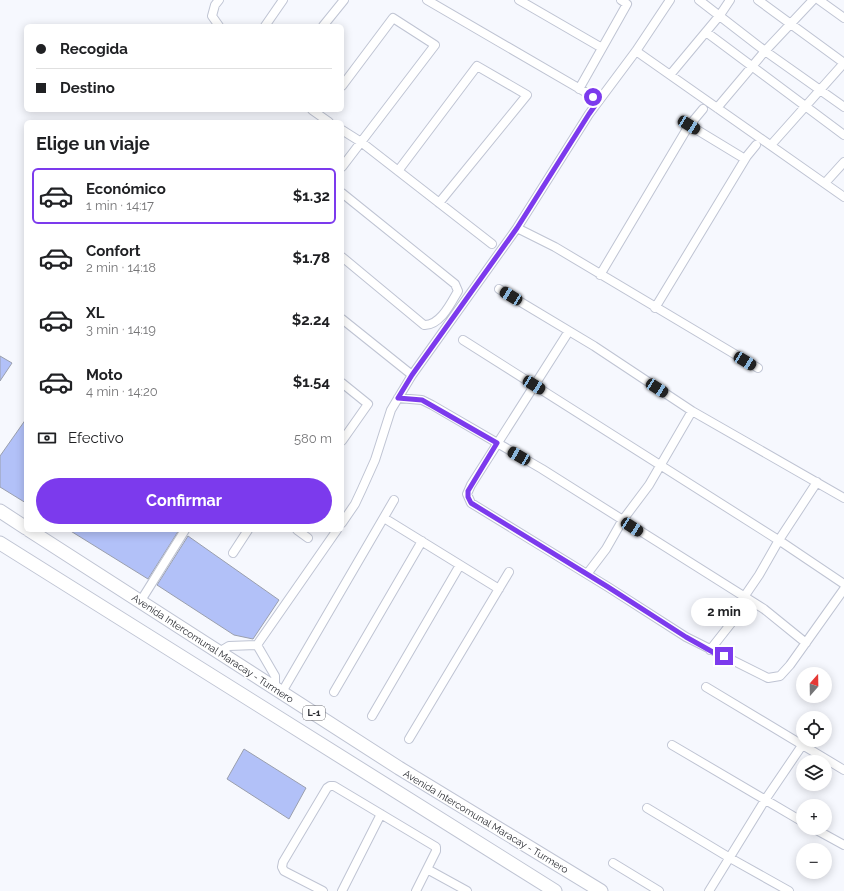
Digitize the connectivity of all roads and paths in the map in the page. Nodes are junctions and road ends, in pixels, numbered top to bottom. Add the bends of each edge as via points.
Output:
1 (219, 0) edge
2 (283, 0) edge
3 (344, 0) edge
4 (427, 0) edge
5 (519, 0) edge
6 (621, 0) edge
7 (670, 0) edge
8 (699, 0) edge
9 (730, 0) edge
10 (758, 0) edge
11 (813, 0) edge
12 (819, 0) edge
13 (720, 15) junction
14 (844, 18) edge
15 (790, 23) junction
16 (218, 24) edge
17 (266, 24) edge
18 (326, 24) edge
19 (706, 32) junction
20 (602, 48) junction
21 (636, 51) junction
22 (765, 51) junction
23 (752, 66) junction
24 (670, 75) junction
25 (344, 83) edge
26 (579, 88) junction
27 (821, 90) junction
28 (599, 100) junction
29 (806, 106) junction
30 (844, 107) edge
31 (717, 108) junction
32 (702, 109) dead end
33 (689, 125) junction
34 (344, 131) edge
35 (844, 134) edge
36 (361, 142) junction
37 (756, 144) dead end
38 (771, 145) junction
39 (745, 159) junction
40 (844, 162) edge
41 (344, 164) edge
42 (398, 171) junction
43 (825, 183) junction
44 (344, 195) edge
45 (844, 197) edge
46 (439, 203) junction
47 (517, 228) junction
48 (492, 244) dead end
49 (344, 259) edge
50 (600, 275) junction
51 (499, 289) dead end
52 (655, 308) junction
53 (344, 321) edge
54 (569, 331) junction
55 (463, 340) dead end
56 (758, 368) dead end
57 (412, 375) junction
58 (344, 385) edge
59 (534, 385) junction
60 (398, 398) junction
61 (692, 411) junction
62 (344, 438) edge
63 (497, 443) junction
64 (660, 464) junction
65 (817, 482) junction
66 (844, 498) edge
67 (394, 500) dead end
68 (0, 511) edge
69 (384, 518) junction
70 (344, 520) edge
71 (622, 521) junction
72 (24, 527) edge
73 (32, 532) edge
74 (184, 532) edge
75 (247, 532) edge
76 (300, 532) edge
77 (336, 532) edge
78 (308, 538) dead end
79 (779, 540) junction
80 (422, 541) junction
81 (0, 543) edge
82 (233, 552) dead end
83 (460, 564) junction
84 (509, 572) dead end
85 (587, 574) junction
86 (844, 584) edge
87 (499, 589) junction
88 (844, 589) edge
89 (744, 597) junction
90 (140, 602) junction
91 (806, 643) junction
92 (258, 645) junction
93 (710, 650) junction
94 (218, 652) junction
95 (706, 687) dead end
96 (278, 690) junction
97 (334, 692) dead end
98 (372, 716) dead end
99 (409, 740) dead end
100 (796, 740) edge
101 (672, 745) dead end
102 (801, 747) edge
103 (808, 747) edge
104 (844, 770) edge
105 (765, 800) junction
106 (647, 808) dead end
107 (381, 814) junction
108 (796, 818) edge
109 (826, 835) edge
110 (844, 845) edge
111 (730, 858) junction
112 (613, 863) dead end
113 (427, 869) junction
114 (323, 891) edge
115 (342, 891) edge
116 (416, 891) edge
117 (467, 891) edge
118 (555, 891) edge
119 (600, 891) edge
120 (659, 891) edge
121 (709, 891) edge
122 (789, 891) edge

1 - 16 street via 212,16
2 - 17 street
3 - 18 street
4 - 26 street
5 - 20 street
6 - 20 street via 627,4
7 - 21 street
8 - 13 street
9 - 13 street
10 - 15 street
11 - 15 street
12 - 14 street
13 - 19 street
13 - 22 street
15 - 22 street
15 - 27 street via 844,63
19 - 23 street
19 - 24 street
20 - 26 street
21 - 24 street
21 - 28 street
22 - 23 street
22 - 27 street
23 - 29 street
23 - 31 street
24 - 31 street
25 - 36 street via 393,18 435,45
26 - 28 street
27 - 29 street
27 - 30 street
28 - 47 street
29 - 35 street
29 - 38 street
31 - 38 street
32 - 33 street
33 - 39 street
33 - 50 street
34 - 36 street
36 - 41 street
36 - 42 street
37 - 39 street
38 - 43 street
39 - 52 street
40 - 43 street
42 - 46 street
42 - 46 street via 477,66 527,95
43 - 45 street
44 - 49 street via 455,284 458,291 436,322 424,325
46 - 48 street
47 - 50 street
47 - 57 street
50 - 52 street
51 - 54 street
52 - 56 street
53 - 57 street
54 - 59 street
54 - 61 street
55 - 59 street
57 - 60 street
58 - 62 street via 368,404
59 - 63 street
59 - 64 street
60 - 63 street via 422,400
60 - 70 street via 391,410 375,460 355,504
61 - 64 street
61 - 65 street
63 - 71 street
63 - 85 street via 468,491 469,500
64 - 71 street via 640,498
64 - 79 street
65 - 66 street
65 - 79 street
67 - 69 street
68 - 72 main road
69 - 80 street
69 - 96 street
71 - 85 street via 606,549
71 - 89 street
73 - 90 main road, Avenida Intercomunal Maracay - Turmero / L-1
74 - 90 street
75 - 82 street
76 - 78 street
77 - 92 street
79 - 86 street
79 - 89 street
80 - 83 street
80 - 97 street
81 - 118 main road, Avenida Intercomunal Maracay - Turmero / L-1
83 - 87 street
83 - 98 street
84 - 87 street
85 - 93 street
87 - 99 street
88 - 91 street
89 - 91 street via 764,609
89 - 93 street via 736,617
90 - 94 main road, Avenida Intercomunal Maracay - Turmero / L-1
91 - 93 street via 790,665 775,678 759,675 738,662
92 - 94 street via 234,645
92 - 96 street via 275,676
94 - 96 main road, Avenida Intercomunal Maracay - Turmero / L-1
95 - 100 street
96 - 119 main road, Avenida Intercomunal Maracay - Turmero / L-1 via 399,768
101 - 105 street
102 - 105 street
103 - 104 street
105 - 108 street
105 - 111 street
106 - 111 street
107 - 113 street via 436,847
107 - 114 street via 334,786 327,788 282,867 284,871
107 - 115 street
109 - 110 street
111 - 121 street
111 - 122 street
112 - 120 street
113 - 116 street
113 - 117 street

